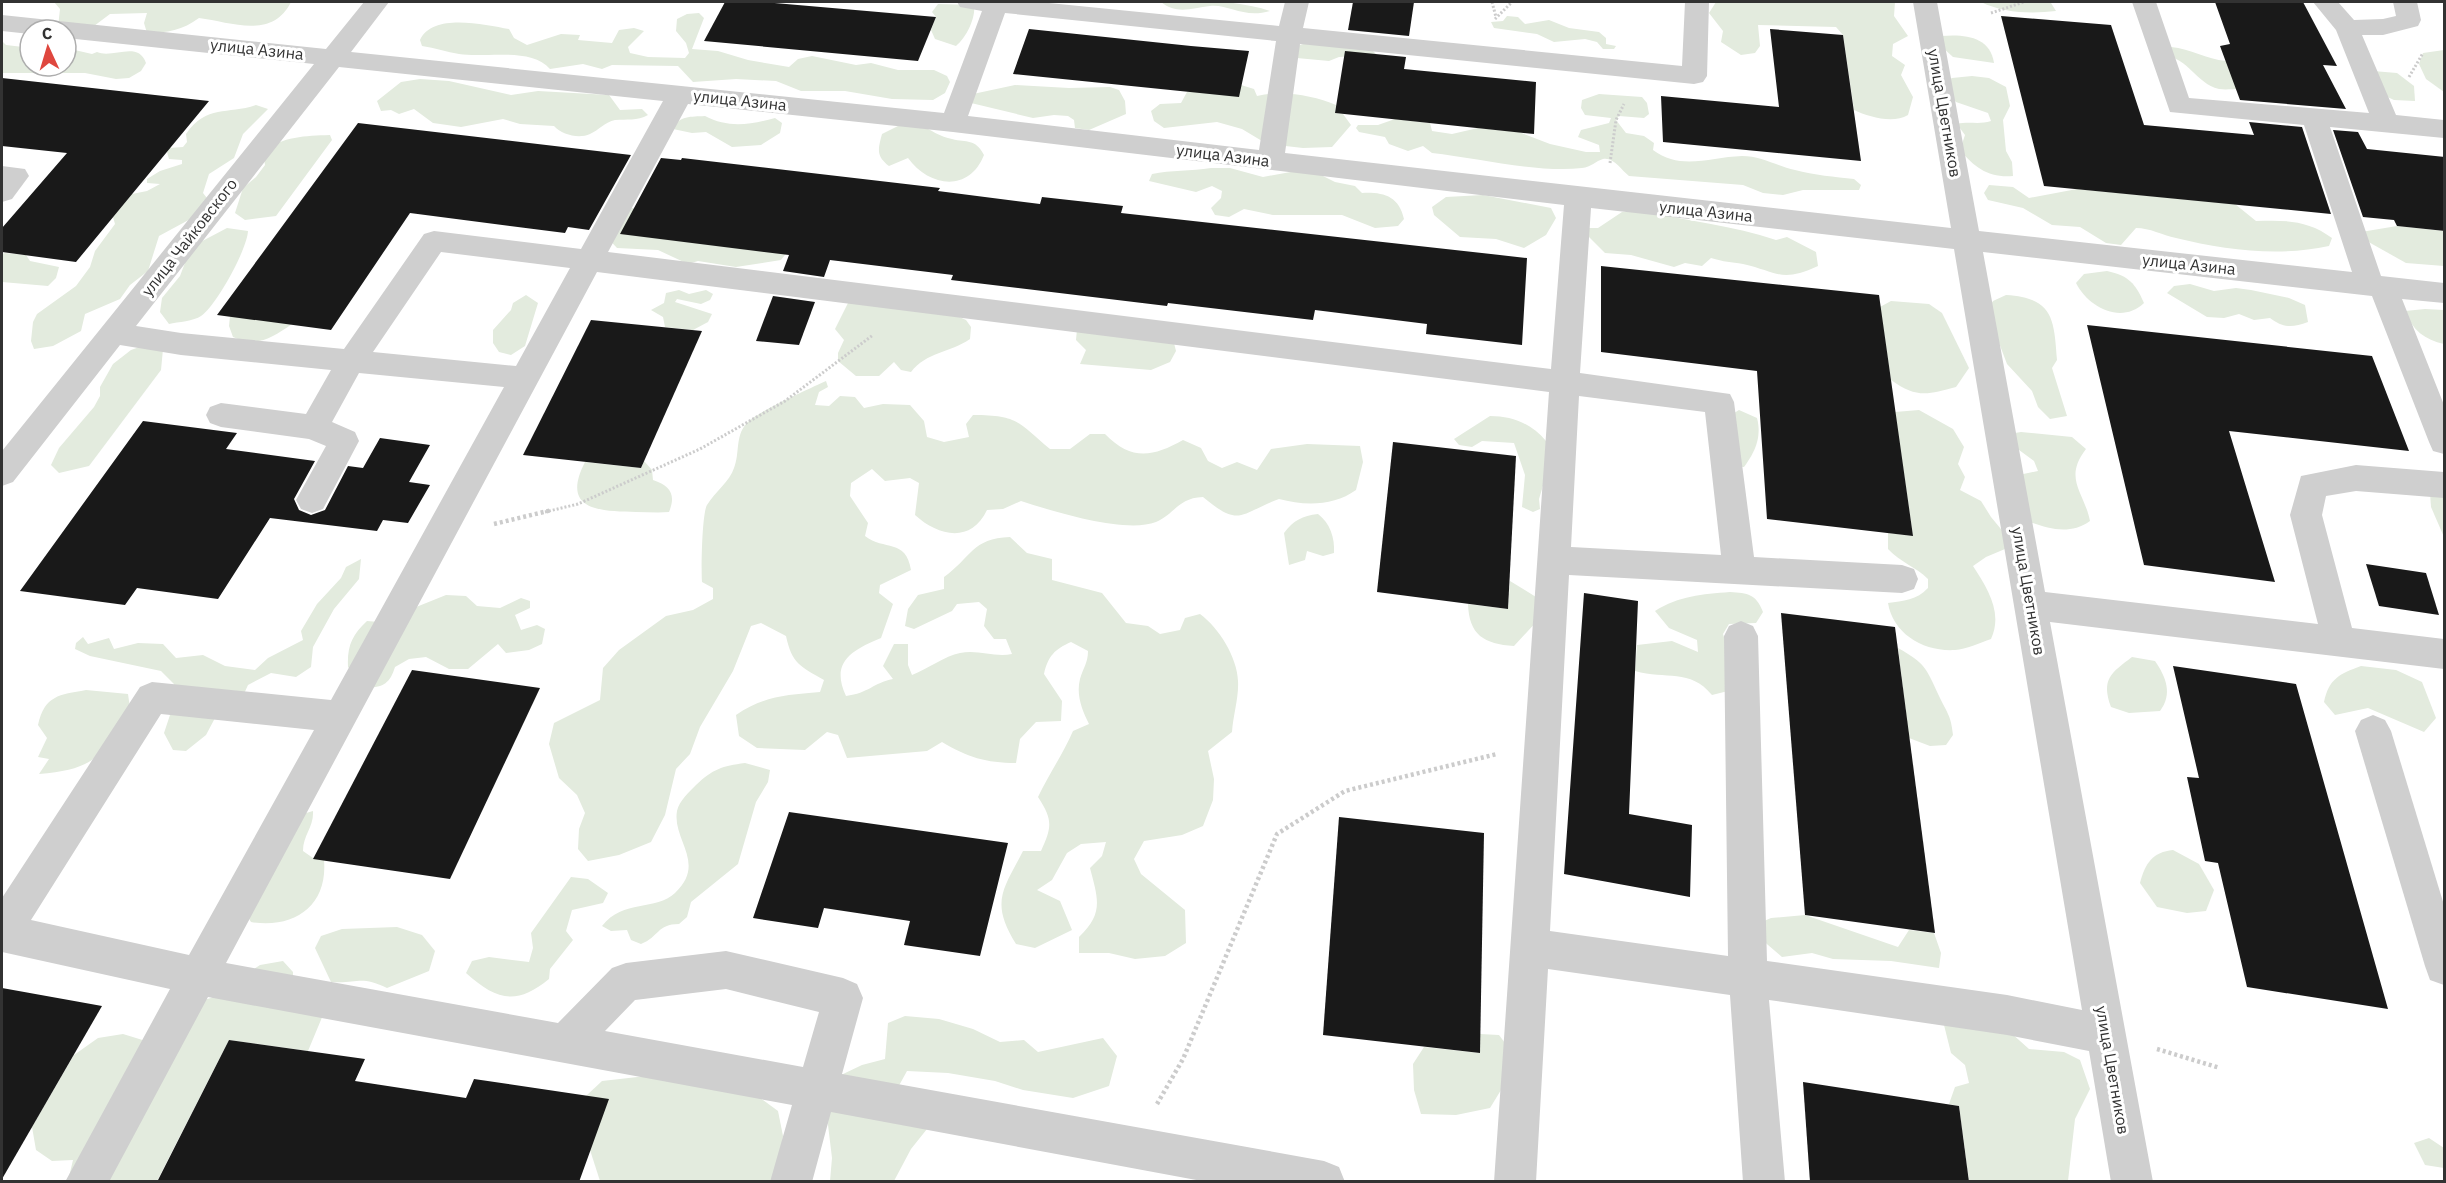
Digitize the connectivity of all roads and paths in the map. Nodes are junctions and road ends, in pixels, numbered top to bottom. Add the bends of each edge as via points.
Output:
1 (377, 2) edge
2 (969, 2) edge
3 (1298, 2) edge
4 (1492, 2) edge
5 (1697, 2) edge
6 (1925, 2) edge
7 (2024, 2) edge
8 (2325, 2) edge
9 (2404, 2) edge
10 (996, 3) edge
11 (2150, 4) edge
12 (1990, 13) dead end
13 (1496, 18) dead end
14 (2347, 28) junction
15 (11, 31) edge
16 (1289, 34) junction
17 (2431, 44) dead end
18 (334, 57) junction
19 (1639, 70) junction
20 (680, 94) junction
21 (2314, 117) junction
22 (953, 123) junction
23 (2386, 123) junction
24 (2445, 129) edge
25 (1271, 160) junction
26 (2, 175) edge
27 (2, 192) edge
28 (1593, 198) junction
29 (1967, 239) junction
30 (590, 260) junction
31 (2377, 285) junction
32 (2445, 293) edge
33 (918, 302) junction
34 (113, 333) junction
35 (351, 361) junction
36 (526, 378) junction
37 (1565, 383) junction
38 (220, 415) dead end
39 (314, 427) junction
40 (2445, 442) edge
41 (2, 473) edge
42 (2445, 485) edge
43 (312, 501) dead end
44 (436, 542) junction
45 (1554, 560) junction
46 (1739, 570) junction
47 (1902, 579) dead end
48 (2031, 605) junction
49 (1741, 636) dead end
50 (2339, 641) junction
51 (2445, 654) edge
52 (340, 717) junction
53 (2373, 731) dead end
54 (1542, 742) junction
55 (2, 932) edge
56 (1530, 947) junction
57 (2445, 966) edge
58 (198, 976) junction
59 (1748, 978) junction
60 (2106, 1034) junction
61 (566, 1043) junction
62 (2220, 1068) dead end
63 (816, 1089) junction
64 (1133, 1146) junction
65 (86, 1182) edge
66 (791, 1182) edge
67 (1324, 1182) edge
68 (1515, 1182) edge
69 (1764, 1182) edge
70 (2133, 1182) edge

1 - 18 street, улица Чайковского
2 - 10 street
3 - 16 street
4 - 13 path
5 - 19 street via 1694,76
6 - 29 street, улица Цветников
7 - 12 path
8 - 14 street
9 - 14 street via 2409,20 2383,27
10 - 16 street
10 - 22 street
11 - 21 street via 2179,106
14 - 23 street
15 - 18 street, улица Азина
16 - 19 street
16 - 25 street
17 - 23 path via 2394,100
18 - 20 street, улица Азина
18 - 34 street, улица Чайковского
19 - 28 path via 1626,92
20 - 22 street, улица Азина
20 - 30 street
21 - 23 street
21 - 31 street
22 - 25 street, улица Азина
23 - 24 street
25 - 28 street, улица Азина
26 - 27 street via 16,176
28 - 29 street, улица Азина
28 - 37 street
29 - 31 street, улица Азина
29 - 48 street, улица Цветников
30 - 33 street
30 - 35 street via 434,241
30 - 36 street
31 - 32 street, улица Азина
31 - 40 street
33 - 37 street
33 - 44 path via 785,401 700,449 578,504
34 - 35 street
34 - 41 street, улица Чайковского
35 - 36 street
35 - 39 street
36 - 44 street
37 - 45 street
37 - 46 street via 1719,402
38 - 39 street
39 - 43 street via 344,441
42 - 50 street via 2356,478 2312,485 2306,515
44 - 52 street
45 - 46 street
45 - 54 street
46 - 47 street
48 - 50 street
48 - 60 street, улица Цветников
49 - 59 street
50 - 51 street
52 - 55 street via 152,698
52 - 58 street
53 - 57 street
54 - 56 street
54 - 64 path via 1345,790 1277,834 1182,1059
55 - 58 street
56 - 59 street
56 - 68 street
58 - 61 street
58 - 65 street
59 - 60 street via 2007,1015
59 - 69 street
60 - 62 path
60 - 70 street, улица Цветников
61 - 63 street
61 - 63 street via 626,982 726,970 843,998
63 - 64 street
63 - 66 street
64 - 67 street

